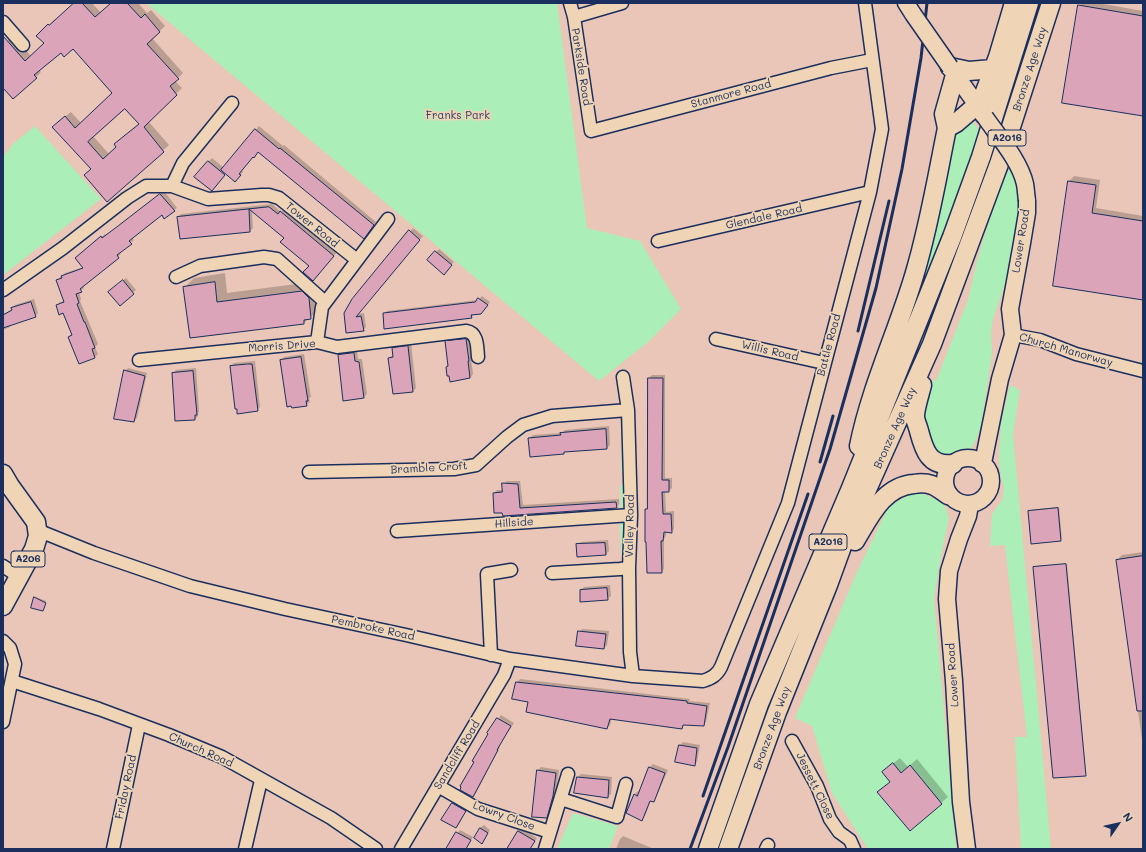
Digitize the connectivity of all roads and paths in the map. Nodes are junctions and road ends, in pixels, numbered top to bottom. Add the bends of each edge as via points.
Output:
1 (570, 3) edge
2 (622, 3) edge
3 (865, 3) edge
4 (1014, 3) edge
5 (1029, 3) edge
6 (1050, 3) edge
7 (909, 9) edge
8 (574, 17) junction
9 (3, 22) edge
10 (23, 45) dead end
11 (872, 60) junction
12 (992, 69) junction
13 (952, 71) junction
14 (232, 103) dead end
15 (981, 111) junction
16 (947, 128) junction
17 (591, 131) joint
18 (172, 186) junction
19 (870, 192) junction
20 (388, 219) dead end
21 (658, 242) dead end
22 (357, 260) junction
23 (176, 277) dead end
24 (3, 290) edge
25 (325, 302) junction
26 (1013, 335) junction
27 (716, 338) dead end
28 (317, 342) junction
29 (932, 344) junction
30 (478, 357) dead end
31 (139, 360) dead end
32 (824, 363) junction
33 (1143, 370) edge
34 (622, 377) dead end
35 (628, 410) junction
36 (952, 464) junction
37 (982, 464) junction
38 (309, 472) dead end
39 (3, 474) edge
40 (851, 488) junction
41 (948, 494) junction
42 (970, 505) junction
43 (631, 515) junction
44 (38, 530) junction
45 (398, 531) dead end
46 (3, 566) edge
47 (629, 568) junction
48 (511, 570) dead end
49 (552, 573) dead end
50 (18, 576) junction
51 (828, 585) junction
52 (3, 606) edge
53 (3, 641) edge
54 (491, 655) junction
55 (510, 660) junction
56 (717, 674) joint
57 (633, 676) junction
58 (12, 681) junction
59 (3, 722) edge
60 (139, 725) junction
61 (792, 741) dead end
62 (568, 774) dead end
63 (262, 780) junction
64 (626, 784) dead end
65 (438, 786) junction
66 (561, 799) junction
67 (550, 832) junction
68 (113, 849) edge
69 (245, 849) edge
70 (376, 849) edge
71 (401, 849) edge
72 (545, 849) edge
73 (708, 849) edge
74 (728, 849) edge
75 (854, 849) edge
76 (967, 849) edge

1 - 8 street, Parkside Road
2 - 8 street
3 - 11 street, Battle Road
4 - 12 main road
5 - 40 main road, Bronze Age Way / A2016 via 981,158
6 - 29 main road, Bronze Age Way / A2016 via 999,164
7 - 13 main road, Lower Road, bridge
8 - 17 street, Parkside Road
9 - 10 street
11 - 17 street, Stanmore Road via 831,68
11 - 19 street, Battle Road via 882,129
12 - 13 main road
12 - 15 main road
13 - 15 main road, Lower Road
13 - 16 main road via 944,114
14 - 18 street via 183,163
15 - 16 main road
15 - 26 main road, Lower Road, bridge via 1014,158 1025,184 1027,213 1010,309
16 - 40 main road via 914,276 864,421
18 - 22 street, Tower Road via 208,199 262,195 279,198
18 - 24 street, Tower Road via 146,186
19 - 21 street, Glendale Road
19 - 32 street, Battle Road
20 - 22 street
22 - 25 street
23 - 25 street via 200,266 264,257 277,259
25 - 28 street
26 - 33 street, Church Manorway via 1040,340 1076,354
26 - 37 main road, Lower Road via 1000,379
27 - 32 street, Willis Road
28 - 30 street, Morris Drive via 337,347 466,331 475,337
28 - 31 street, Morris Drive
29 - 36 main road via 915,416 927,454 939,463
29 - 51 main road, Bronze Age Way / A2016 via 844,541
32 - 56 street, Battle Road via 788,503
34 - 35 street, Valley Road
35 - 38 street, Bramble Croft via 552,416 523,425 476,465 454,469
35 - 43 street, Valley Road
36 - 37 main road via 967,458
36 - 41 main road via 944,479
37 - 42 main road via 989,472 989,492 977,503
39 - 44 main road via 36,522
40 - 73 main road, Bronze Age Way / A2016 via 759,704
41 - 42 main road via 955,501
41 - 51 main road via 921,483 906,485 891,492 875,508
42 - 76 main road, Lower Road via 949,572 947,599
43 - 45 street, Hillside
43 - 47 street, Valley Road
44 - 50 main road, A206 via 34,548
44 - 54 street, Pembroke Road via 94,553 190,586
46 - 50 street
47 - 49 street
47 - 57 street, Valley Road via 630,652
48 - 54 street via 487,574
50 - 52 main road, A206
51 - 74 main road, Bronze Age Way / A2016 via 777,712
53 - 58 street via 10,648 15,664
54 - 55 street, Pembroke Road
55 - 57 street, Pembroke Road
55 - 65 street, Sandcliff Road via 504,675
56 - 57 street, Pembroke Road via 703,681
58 - 59 street
58 - 60 street, Church Road
60 - 63 street, Church Road via 222,757
60 - 68 street, Friday Road
61 - 75 street, Jessett Close via 817,786 830,819 850,840
62 - 66 street
63 - 69 street
63 - 70 street, Church Road via 331,818
64 - 66 street via 617,817
65 - 67 street, Lowry Close via 478,809
65 - 71 street, Sandcliff Road
66 - 67 street
67 - 72 street

